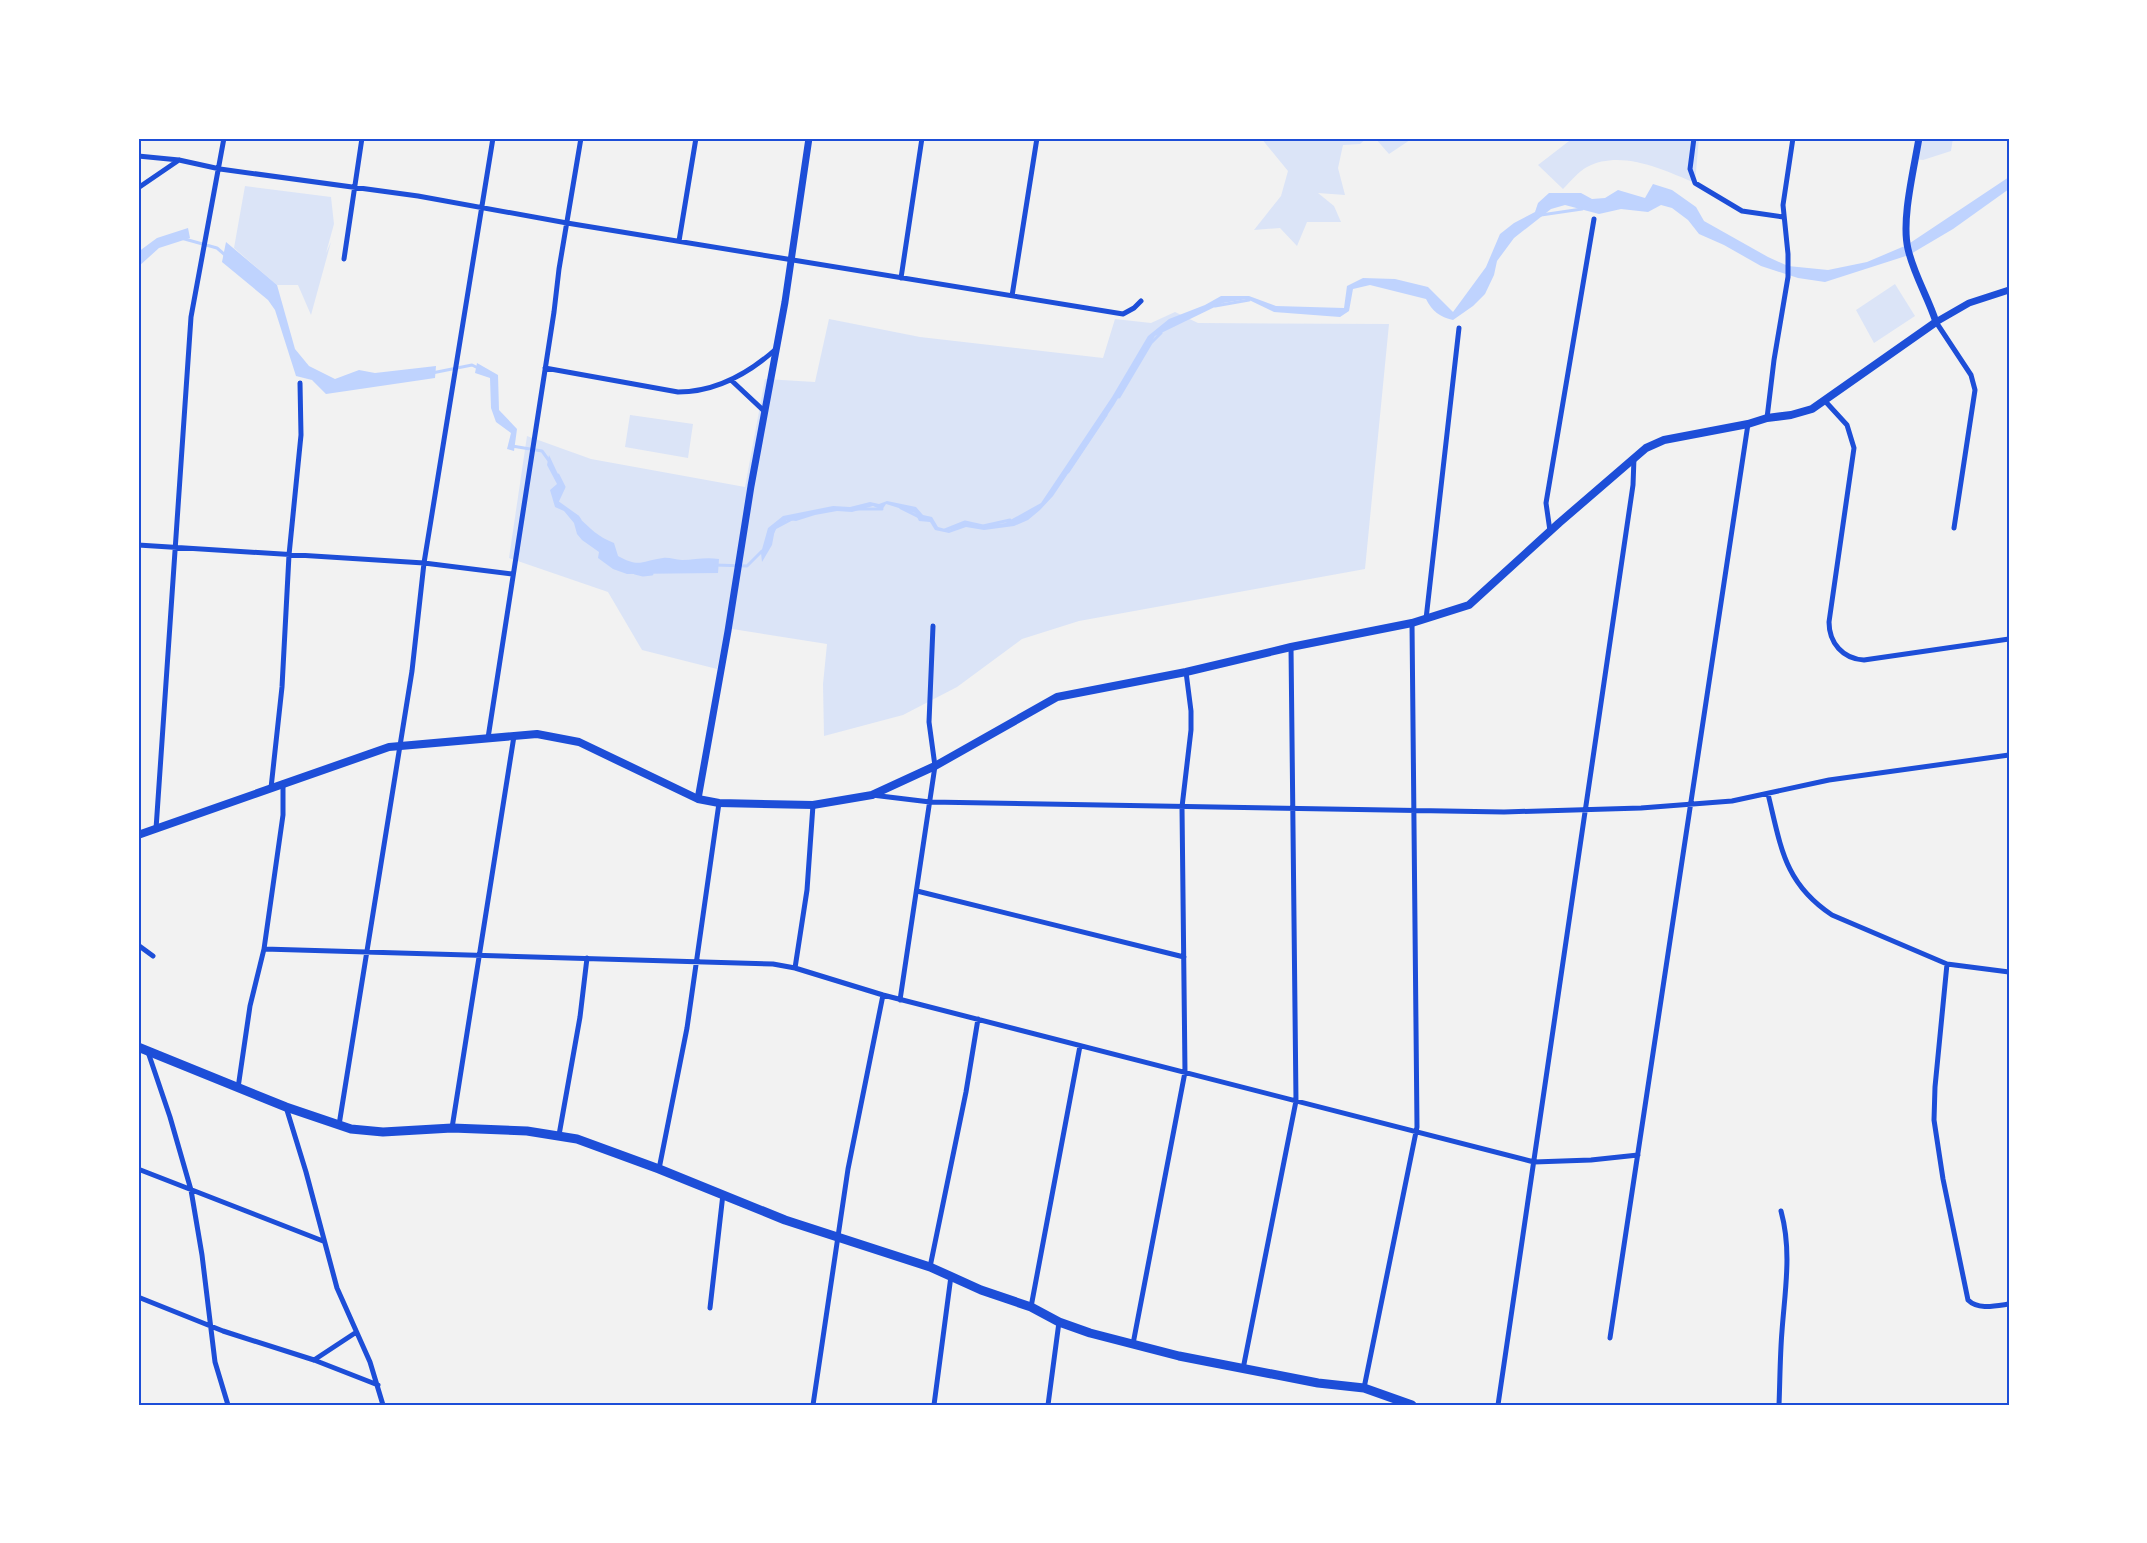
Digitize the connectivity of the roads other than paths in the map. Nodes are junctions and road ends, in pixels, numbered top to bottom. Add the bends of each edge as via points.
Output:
1 (224, 138) edge
2 (362, 138) edge
3 (493, 138) edge
4 (581, 138) edge
5 (696, 138) edge
6 (809, 138) edge
7 (922, 138) edge
8 (1037, 138) edge
9 (1694, 138) edge
10 (1793, 138) edge
11 (1919, 138) edge
12 (138, 156) edge
13 (179, 160) junction
14 (220, 169) junction
15 (354, 186) junction
16 (138, 188) edge
17 (482, 207) junction
18 (1783, 217) junction
19 (1594, 219) dead end
20 (567, 223) junction
21 (679, 241) junction
22 (344, 259) dead end
23 (790, 259) junction
24 (901, 278) junction
25 (2009, 290) edge
26 (1012, 296) junction
27 (1141, 301) dead end
28 (1936, 322) junction
29 (1459, 328) dead end
30 (776, 349) junction
31 (545, 368) junction
32 (731, 380) junction
33 (300, 382) dead end
34 (1825, 401) junction
35 (764, 411) junction
36 (1767, 418) junction
37 (1748, 424) junction
38 (1635, 457) junction
39 (1954, 528) dead end
40 (1550, 531) junction
41 (138, 545) edge
42 (174, 547) junction
43 (289, 555) junction
44 (424, 563) junction
45 (512, 574) junction
46 (1426, 620) junction
47 (1412, 623) junction
48 (933, 626) dead end
49 (2009, 639) edge
50 (1291, 647) junction
51 (1186, 672) junction
52 (514, 736) junction
53 (488, 738) junction
54 (401, 745) junction
55 (2009, 755) edge
56 (936, 766) junction
57 (283, 783) junction
58 (271, 788) junction
59 (1768, 794) junction
60 (872, 795) junction
61 (698, 799) junction
62 (930, 802) junction
63 (719, 803) junction
64 (813, 805) junction
65 (1690, 806) junction
66 (1182, 807) junction
67 (1293, 809) junction
68 (1414, 811) junction
69 (1585, 811) junction
70 (156, 829) junction
71 (138, 835) edge
72 (916, 891) junction
73 (138, 945) edge
74 (264, 949) junction
75 (367, 952) junction
76 (480, 955) junction
77 (153, 956) dead end
78 (1184, 957) junction
79 (587, 958) junction
80 (698, 961) junction
81 (1947, 964) junction
82 (795, 968) junction
83 (2009, 972) edge
84 (884, 995) junction
85 (900, 1000) junction
86 (978, 1019) junction
87 (1080, 1046) junction
88 (138, 1047) edge
89 (148, 1052) junction
90 (1185, 1072) junction
91 (238, 1088) junction
92 (1296, 1101) junction
93 (286, 1107) junction
94 (339, 1125) junction
95 (452, 1128) junction
96 (1417, 1132) junction
97 (559, 1135) junction
98 (1638, 1155) junction
99 (1534, 1162) junction
100 (138, 1169) edge
101 (659, 1169) junction
102 (191, 1190) junction
103 (723, 1194) junction
104 (1781, 1211) dead end
105 (837, 1237) junction
106 (323, 1241) junction
107 (930, 1267) junction
108 (951, 1276) junction
109 (138, 1297) edge
110 (2009, 1304) edge
111 (1031, 1307) junction
112 (710, 1308) dead end
113 (1059, 1322) junction
114 (210, 1326) junction
115 (356, 1333) junction
116 (1610, 1338) dead end
117 (1133, 1344) junction
118 (314, 1360) junction
119 (1243, 1369) junction
120 (378, 1385) junction
121 (1364, 1388) junction
122 (228, 1405) edge
123 (383, 1405) edge
124 (813, 1405) edge
125 (934, 1405) edge
126 (1048, 1405) edge
127 (1412, 1405) edge
128 (1498, 1405) edge
129 (1779, 1405) edge

1 - 14 street
2 - 15 street
3 - 17 street
4 - 20 street
5 - 21 street
6 - 23 street
7 - 24 street
8 - 26 street
9 - 18 street via 1690,170 1695,183 1742,211
10 - 18 street
11 - 28 street via 1907,245
12 - 13 street
13 - 14 street
13 - 16 street
14 - 15 street
14 - 42 street via 191,317
15 - 17 street
15 - 22 street
17 - 20 street
17 - 44 street
18 - 36 street via 1788,277
19 - 40 street via 1546,503
20 - 21 street
20 - 31 street
21 - 23 street
23 - 24 street
23 - 30 street
24 - 26 street
25 - 28 street via 1969,303
26 - 27 street via 1123,314
28 - 34 main road
28 - 39 street via 1971,375 1975,390
29 - 46 street
30 - 32 street
30 - 35 street
31 - 32 street via 678,392 705,390
31 - 45 street
32 - 35 street
33 - 43 street via 302,435
34 - 36 main road via 1806,411
34 - 49 street via 1847,425 1854,448 1829,622 1837,647 1850,657 1864,660
35 - 61 street
36 - 37 main road
37 - 38 main road via 1664,440
37 - 65 street
38 - 40 main road
38 - 69 street
40 - 46 main road via 1469,605
41 - 42 street
42 - 43 street
42 - 70 street
43 - 44 street
43 - 58 street via 282,687
44 - 45 street
44 - 54 street
45 - 53 street
46 - 47 main road
47 - 50 main road
47 - 68 street
48 - 56 street via 928,722
50 - 51 main road
50 - 67 street
51 - 56 main road via 1057,697
51 - 66 street via 1191,744
52 - 53 main road
52 - 61 main road via 537,734 579,742
52 - 76 street
53 - 54 main road
54 - 57 main road
54 - 75 street
55 - 59 street via 1828,780
56 - 60 main road
56 - 62 street
57 - 58 main road
57 - 74 street via 283,815
58 - 70 main road
59 - 65 street
59 - 81 street via 1789,869 1810,900 1832,915
60 - 62 street
60 - 64 main road
61 - 63 main road
62 - 66 street
62 - 72 street
63 - 64 main road
63 - 80 street
64 - 82 street via 807,890
65 - 69 street
65 - 98 street
66 - 67 street
66 - 78 street
67 - 68 street
67 - 92 street
68 - 69 street
68 - 96 street
69 - 99 street
70 - 71 main road
72 - 78 street
72 - 85 street
73 - 77 street
74 - 75 street
74 - 91 street via 250,1006
75 - 76 street
75 - 94 street
76 - 79 street
76 - 95 street
78 - 90 street
79 - 80 street
79 - 97 street
80 - 82 street
80 - 101 street
81 - 83 street
81 - 110 street via 1934,1120 1943,1179 1969,1302 1976,1306
82 - 84 street
84 - 85 street
84 - 105 street
85 - 86 street
86 - 87 street
86 - 107 street
87 - 90 street
87 - 111 street
88 - 89 main road
89 - 91 main road
89 - 102 street
90 - 92 street
90 - 117 street
91 - 93 main road
92 - 96 street
92 - 119 street
93 - 94 main road
93 - 106 street
94 - 95 main road via 383,1132
95 - 97 main road
96 - 99 street
96 - 121 street
97 - 101 main road
98 - 99 street
98 - 116 street
99 - 128 street
100 - 102 street
101 - 103 main road
102 - 106 street
102 - 114 street
103 - 105 main road
103 - 112 street
104 - 129 street via 1788,1255
105 - 107 main road
105 - 124 street
106 - 115 street
107 - 108 main road
108 - 111 main road
108 - 125 street
109 - 114 street
111 - 113 main road
113 - 117 main road
113 - 126 street
114 - 118 street
114 - 122 street via 215,1362
115 - 118 street
115 - 120 street
117 - 119 main road
118 - 120 street
119 - 121 main road
120 - 123 street
121 - 127 main road

